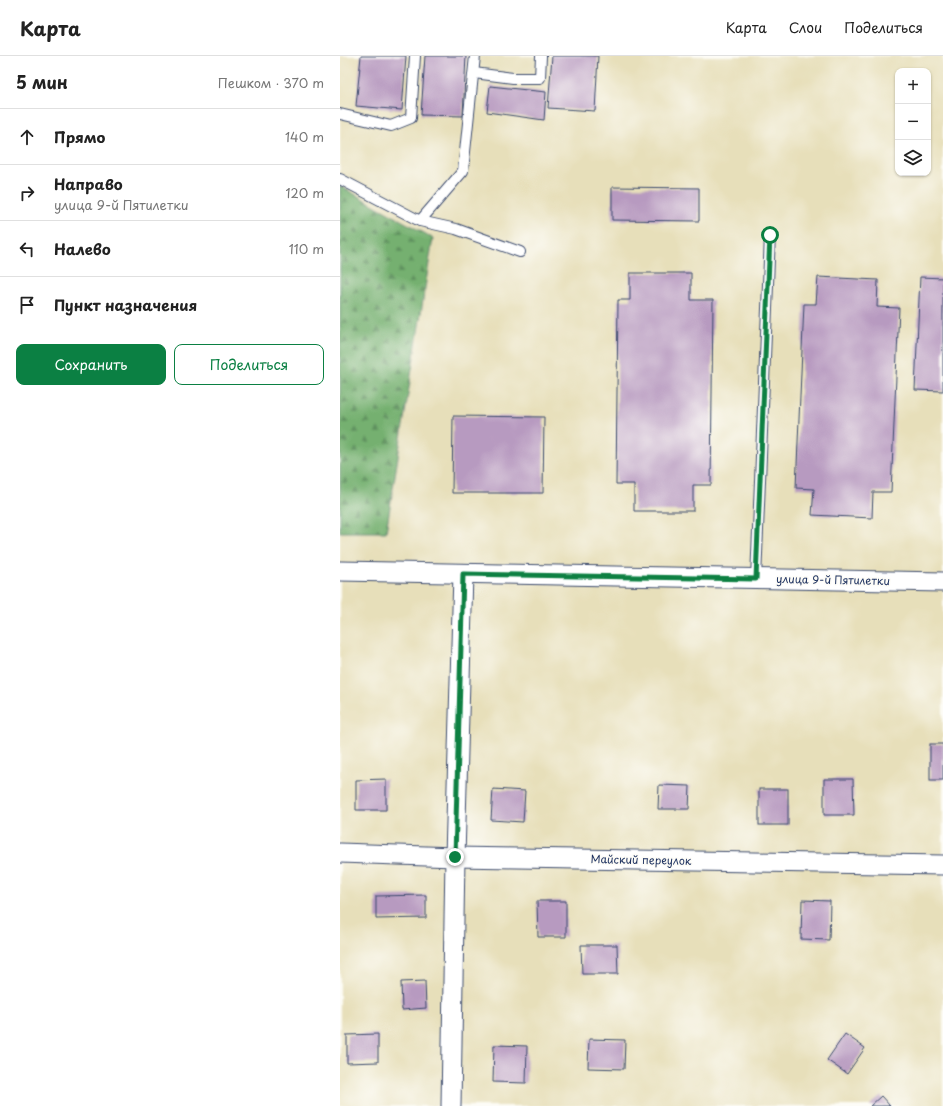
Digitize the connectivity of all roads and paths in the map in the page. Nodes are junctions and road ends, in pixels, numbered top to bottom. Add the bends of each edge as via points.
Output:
1 (415, 56) edge
2 (475, 56) edge
3 (541, 56) edge
4 (474, 73) junction
5 (340, 114) edge
6 (340, 179) edge
7 (420, 221) junction
8 (770, 235) dead end
9 (520, 252) dead end
10 (340, 572) edge
11 (463, 574) junction
12 (756, 579) junction
13 (943, 582) edge
14 (340, 853) edge
15 (455, 857) junction
16 (939, 869) edge
17 (451, 1106) edge

1 - 5 lane via 411,118 391,126
2 - 4 lane
3 - 4 lane via 540,78 513,78
4 - 7 lane via 463,170
6 - 7 lane
7 - 9 lane via 456,230
8 - 12 lane
10 - 11 street, улица 9-й Пятилетки
11 - 12 street, улица 9-й Пятилетки
11 - 15 street
12 - 13 street, улица 9-й Пятилетки
14 - 15 street, Майский переулок
15 - 16 street, Майский переулок
15 - 17 street

